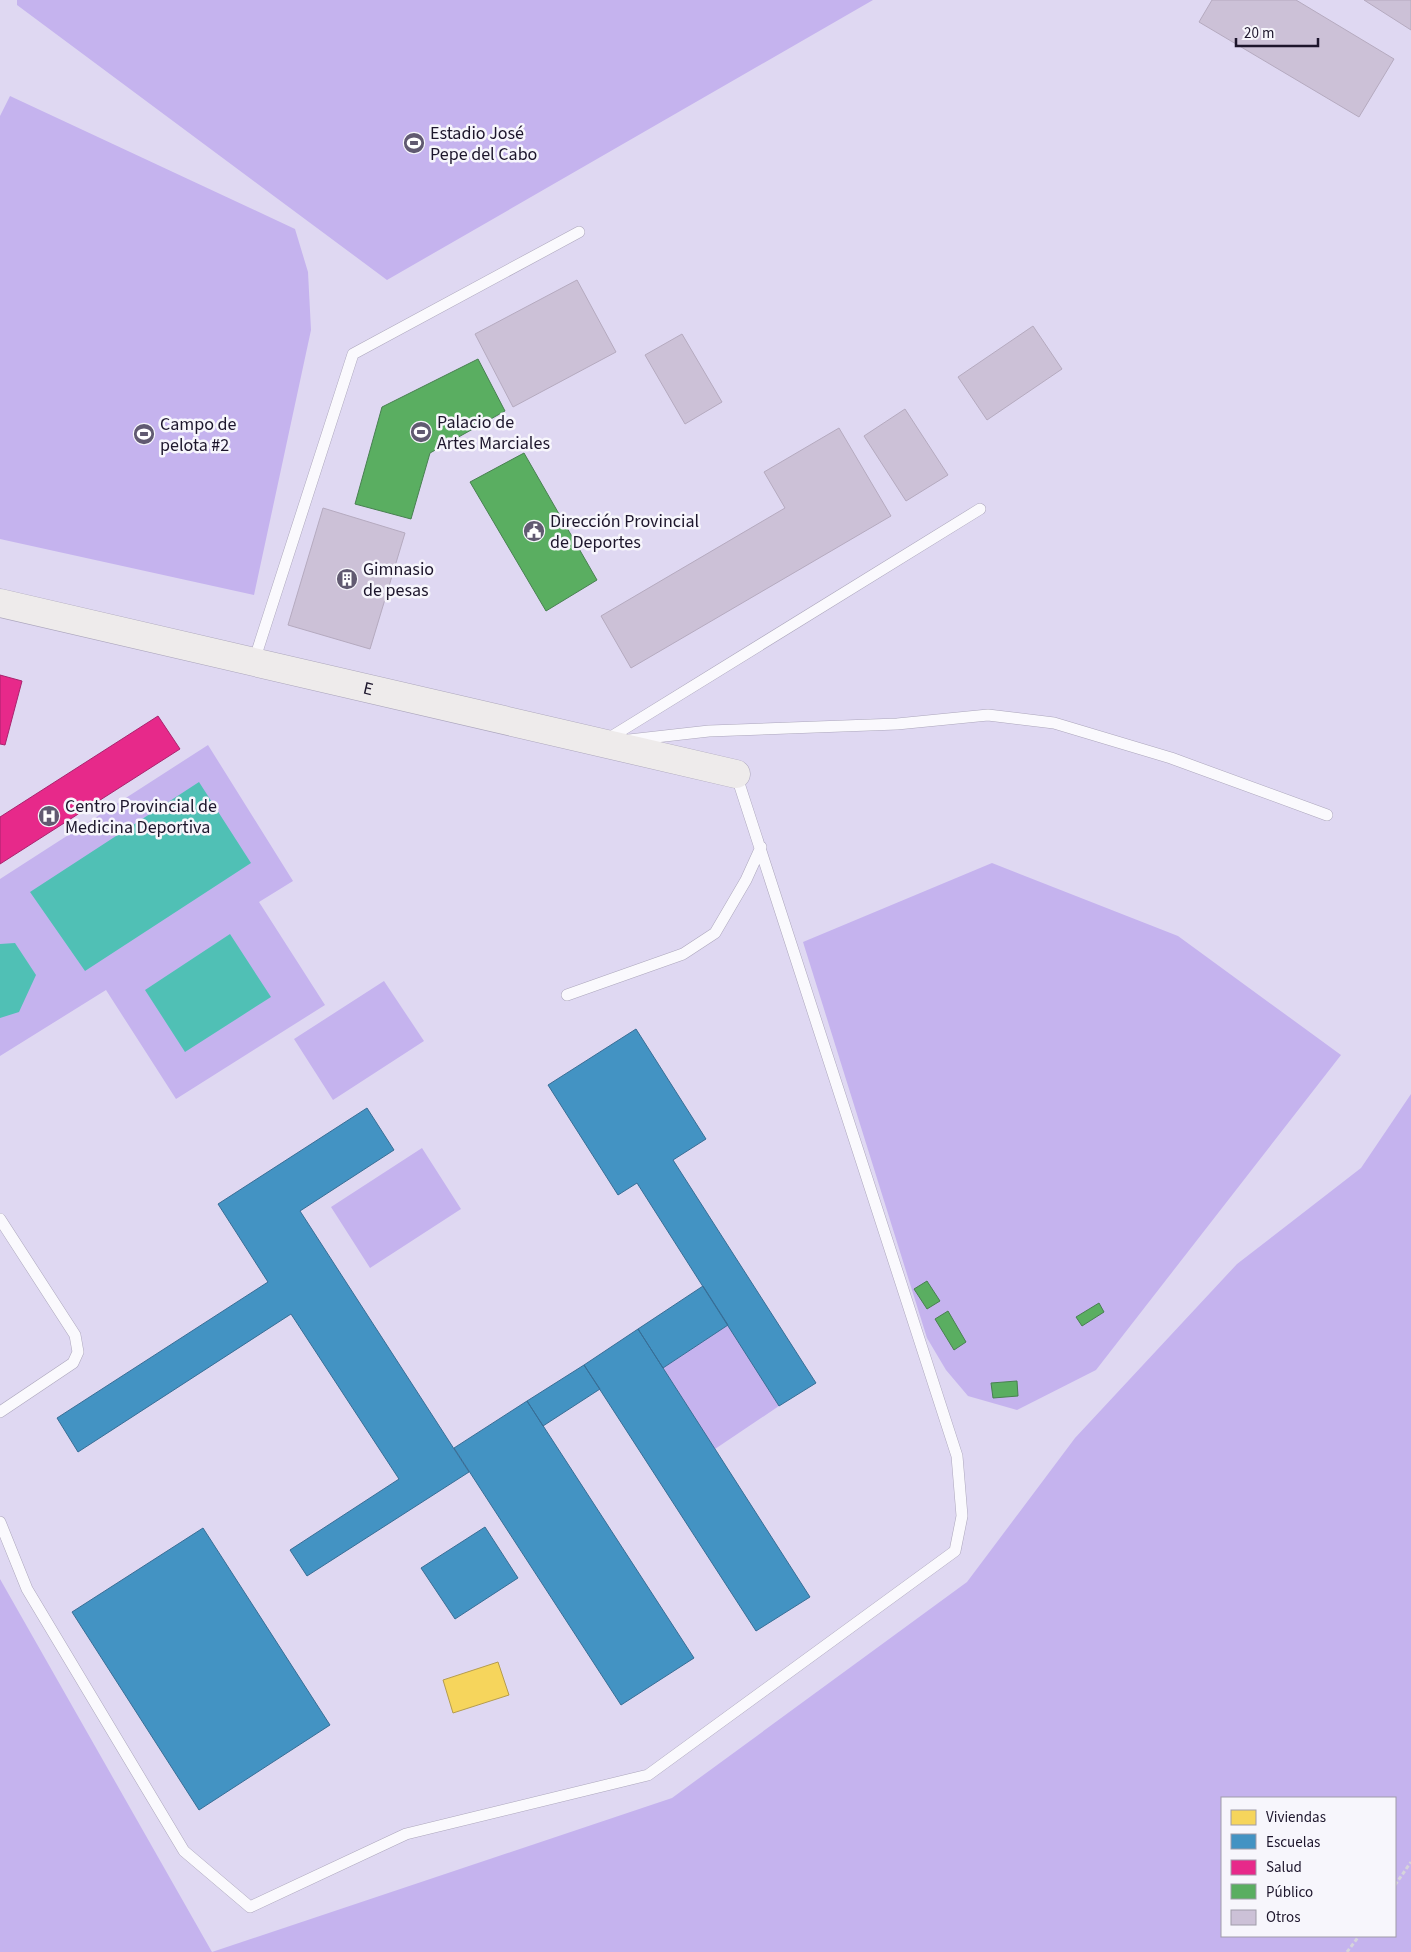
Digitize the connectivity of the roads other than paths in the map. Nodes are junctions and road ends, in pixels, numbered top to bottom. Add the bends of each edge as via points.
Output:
1 (579, 232) dead end
2 (980, 509) dead end
3 (0, 603) edge
4 (254, 661) junction
5 (603, 743) junction
6 (736, 774) joint
7 (1327, 816) dead end
8 (760, 847) junction
9 (567, 994) dead end
10 (0, 1219) edge
11 (0, 1412) edge
12 (0, 1522) edge

1 - 4 lane via 353,354
2 - 5 lane
3 - 4 street, E
4 - 5 street, E
5 - 6 street, E
5 - 7 lane via 709,731 898,724 988,716 1054,723 1170,758
6 - 8 lane
8 - 9 lane via 746,880 715,933 683,954
8 - 12 lane via 957,1456 962,1516 955,1551 648,1775 406,1834 250,1906 184,1850 27,1589
10 - 11 lane via 75,1335 78,1352 73,1363

